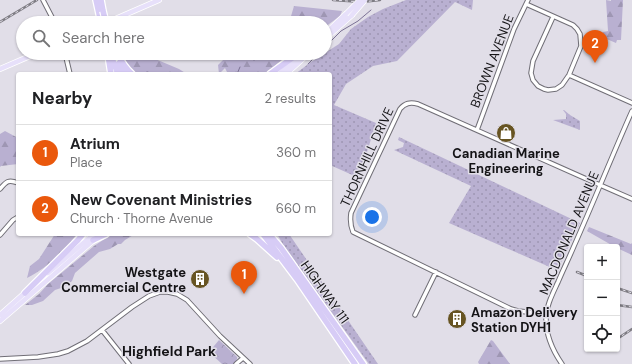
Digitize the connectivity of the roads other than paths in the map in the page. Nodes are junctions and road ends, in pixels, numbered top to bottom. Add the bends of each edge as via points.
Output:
1 (43, 0) edge
2 (96, 0) edge
3 (101, 0) edge
4 (159, 0) edge
5 (360, 0) edge
6 (365, 0) edge
7 (527, 2) edge
8 (101, 12) junction
9 (51, 16) edge
10 (101, 16) edge
11 (103, 16) edge
12 (123, 16) edge
13 (553, 17) junction
14 (332, 27) edge
15 (332, 33) edge
16 (21, 60) edge
17 (67, 60) edge
18 (110, 60) edge
19 (112, 60) edge
20 (119, 60) edge
21 (120, 60) edge
22 (289, 60) edge
23 (295, 60) edge
24 (301, 60) edge
25 (0, 69) edge
26 (70, 72) edge
27 (111, 72) edge
28 (117, 72) edge
29 (123, 72) edge
30 (130, 72) edge
31 (273, 72) edge
32 (281, 72) edge
33 (288, 72) edge
34 (570, 75) junction
35 (632, 103) edge
36 (632, 111) edge
37 (477, 130) junction
38 (16, 182) edge
39 (600, 185) junction
40 (0, 189) edge
41 (632, 199) edge
42 (16, 218) edge
43 (0, 235) edge
44 (81, 236) edge
45 (92, 236) edge
46 (98, 236) edge
47 (102, 236) edge
48 (253, 236) edge
49 (265, 236) edge
50 (272, 236) edge
51 (93, 240) junction
52 (436, 272) junction
53 (297, 279) junction
54 (25, 293) junction
55 (546, 314) junction
56 (0, 315) edge
57 (415, 315) dead end
58 (0, 321) edge
59 (102, 330) junction
60 (243, 358) junction
61 (0, 359) edge
62 (129, 364) edge
63 (236, 364) edge
64 (250, 364) edge
65 (355, 364) edge
66 (363, 364) edge
67 (562, 364) edge

1 - 9 street
2 - 8 highway
3 - 8 highway
4 - 12 main road
5 - 14 main road, bridge
6 - 15 main road, bridge
7 - 13 street
7 - 37 street, BROWN AVENUE via 514,29
8 - 10 highway
8 - 11 highway, bridge
13 - 34 street via 573,25 580,34 581,46
13 - 34 street via 534,61 531,73 533,80 544,89 556,89
16 - 25 main road
17 - 26 street
18 - 27 highway
19 - 28 highway
20 - 29 highway
21 - 30 highway
22 - 31 highway
23 - 32 main road
24 - 33 main road
34 - 35 street
36 - 39 street, MACDONALD AVENUE
37 - 39 street, THORNHILL DRIVE
37 - 52 street, THORNHILL DRIVE via 418,104 403,106 351,213 353,232
38 - 40 street via 6,182
39 - 41 street, THORNHILL DRIVE
39 - 55 street, MACDONALD AVENUE
42 - 43 street
44 - 54 highway
45 - 54 main road
46 - 51 main road
47 - 51 highway
48 - 53 highway
49 - 53 highway, HIGHWAY 111
50 - 66 highway, HIGHWAY 111
51 - 58 main road
52 - 55 street, THORNHILL DRIVE via 511,309
52 - 57 street
53 - 65 highway, HIGHWAY 111
54 - 56 main road
55 - 67 street, MACDONALD AVENUE via 550,340
59 - 60 street via 148,296 160,292 173,292 187,300
59 - 61 street via 80,345 60,353
59 - 62 street
60 - 63 street
60 - 64 street

